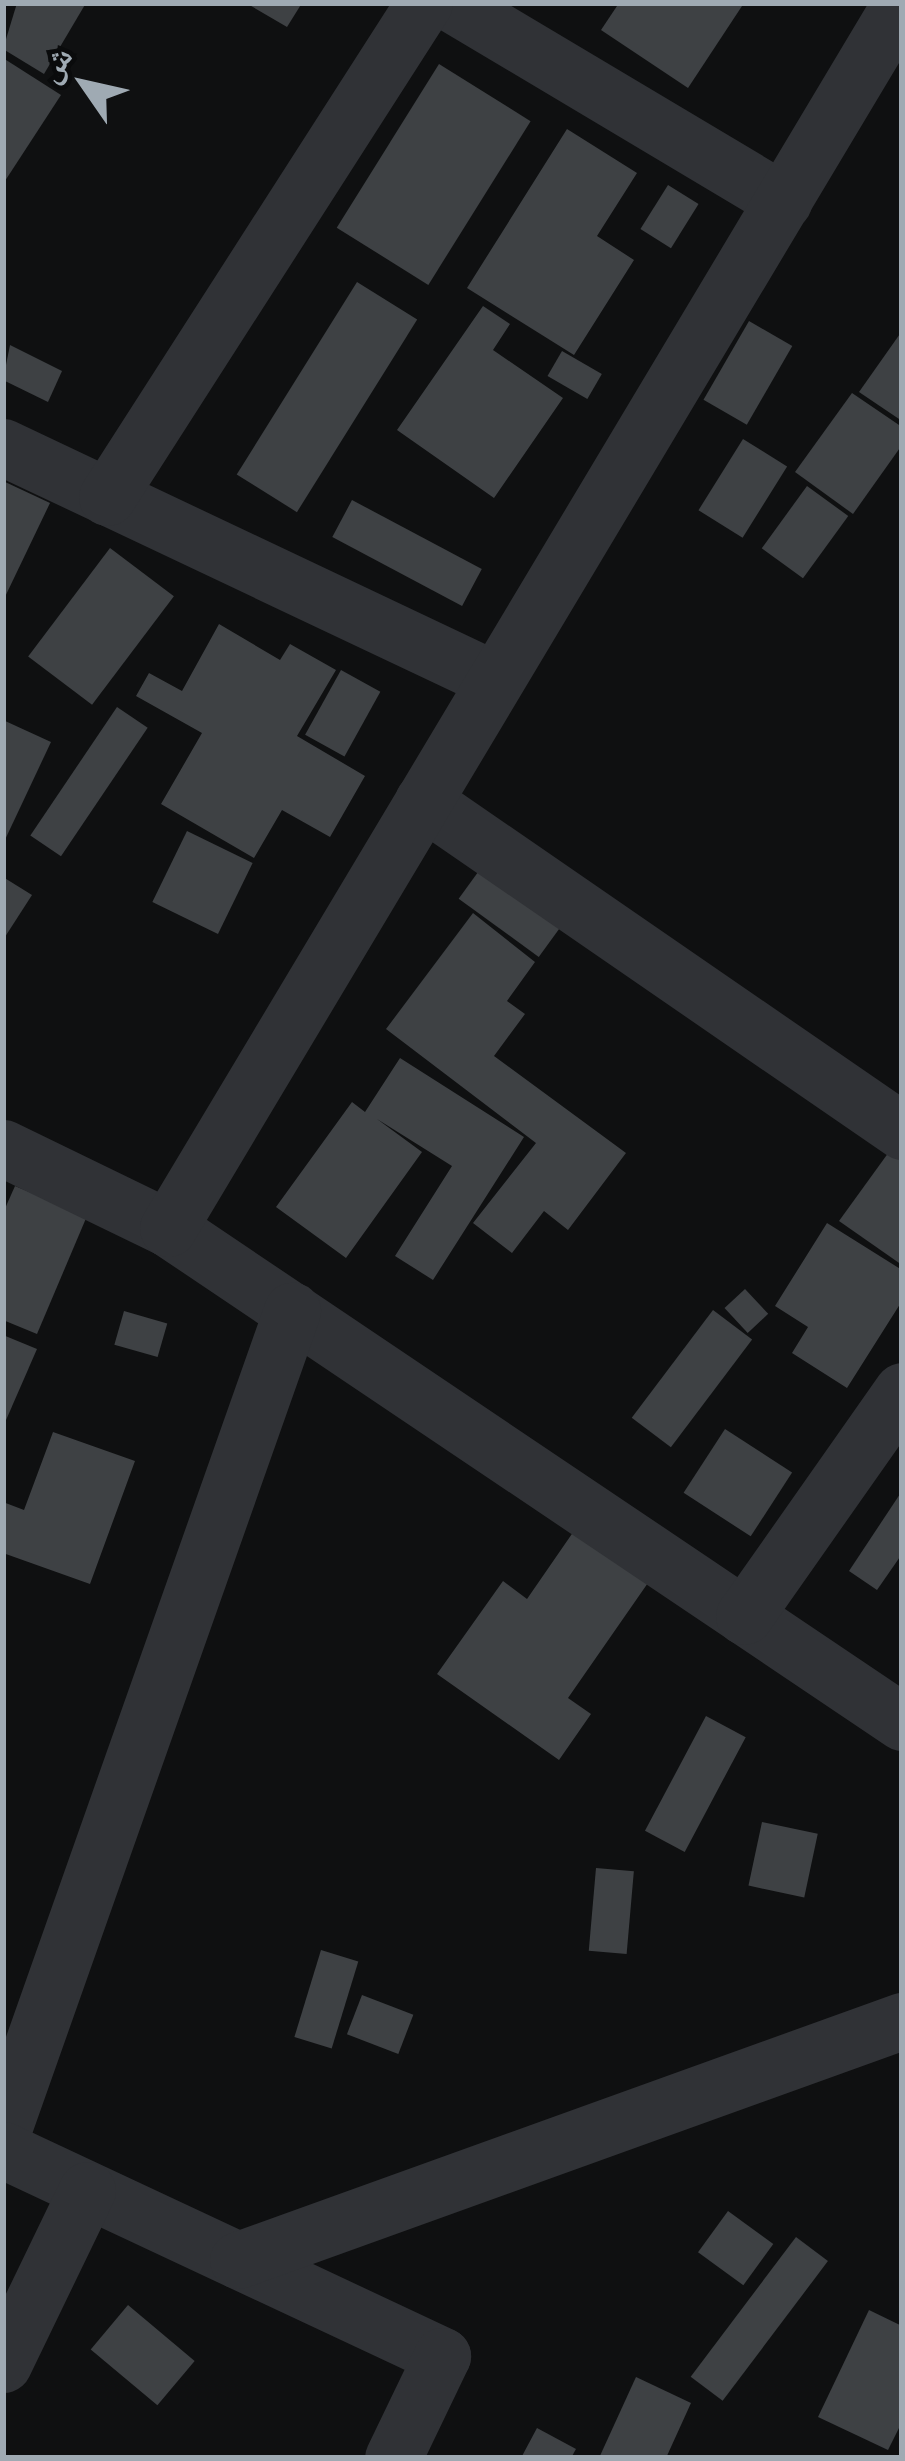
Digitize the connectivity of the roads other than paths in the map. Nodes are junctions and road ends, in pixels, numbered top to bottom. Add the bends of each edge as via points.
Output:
1 (424, 3) edge
2 (452, 3) edge
3 (901, 3) edge
4 (783, 201) junction
5 (3, 447) edge
6 (107, 497) junction
7 (496, 680) junction
8 (423, 802) junction
9 (902, 1131) edge
10 (3, 1148) edge
11 (168, 1228) junction
12 (292, 1311) junction
13 (902, 1391) edge
14 (744, 1616) junction
15 (902, 1722) edge
16 (902, 2020) edge
17 (3, 2129) edge
18 (3, 2150) edge
19 (87, 2190) junction
20 (238, 2260) junction
21 (3, 2364) edge
22 (393, 2458) edge

1 - 6 street
2 - 4 street
3 - 4 street
4 - 7 street
5 - 6 street
6 - 7 street
7 - 8 street
8 - 9 street
8 - 11 street
10 - 11 street
11 - 12 street
12 - 14 street
12 - 17 street
13 - 14 street
14 - 15 street
16 - 20 street
18 - 19 street
19 - 20 street
19 - 21 street
20 - 22 street via 442,2356

